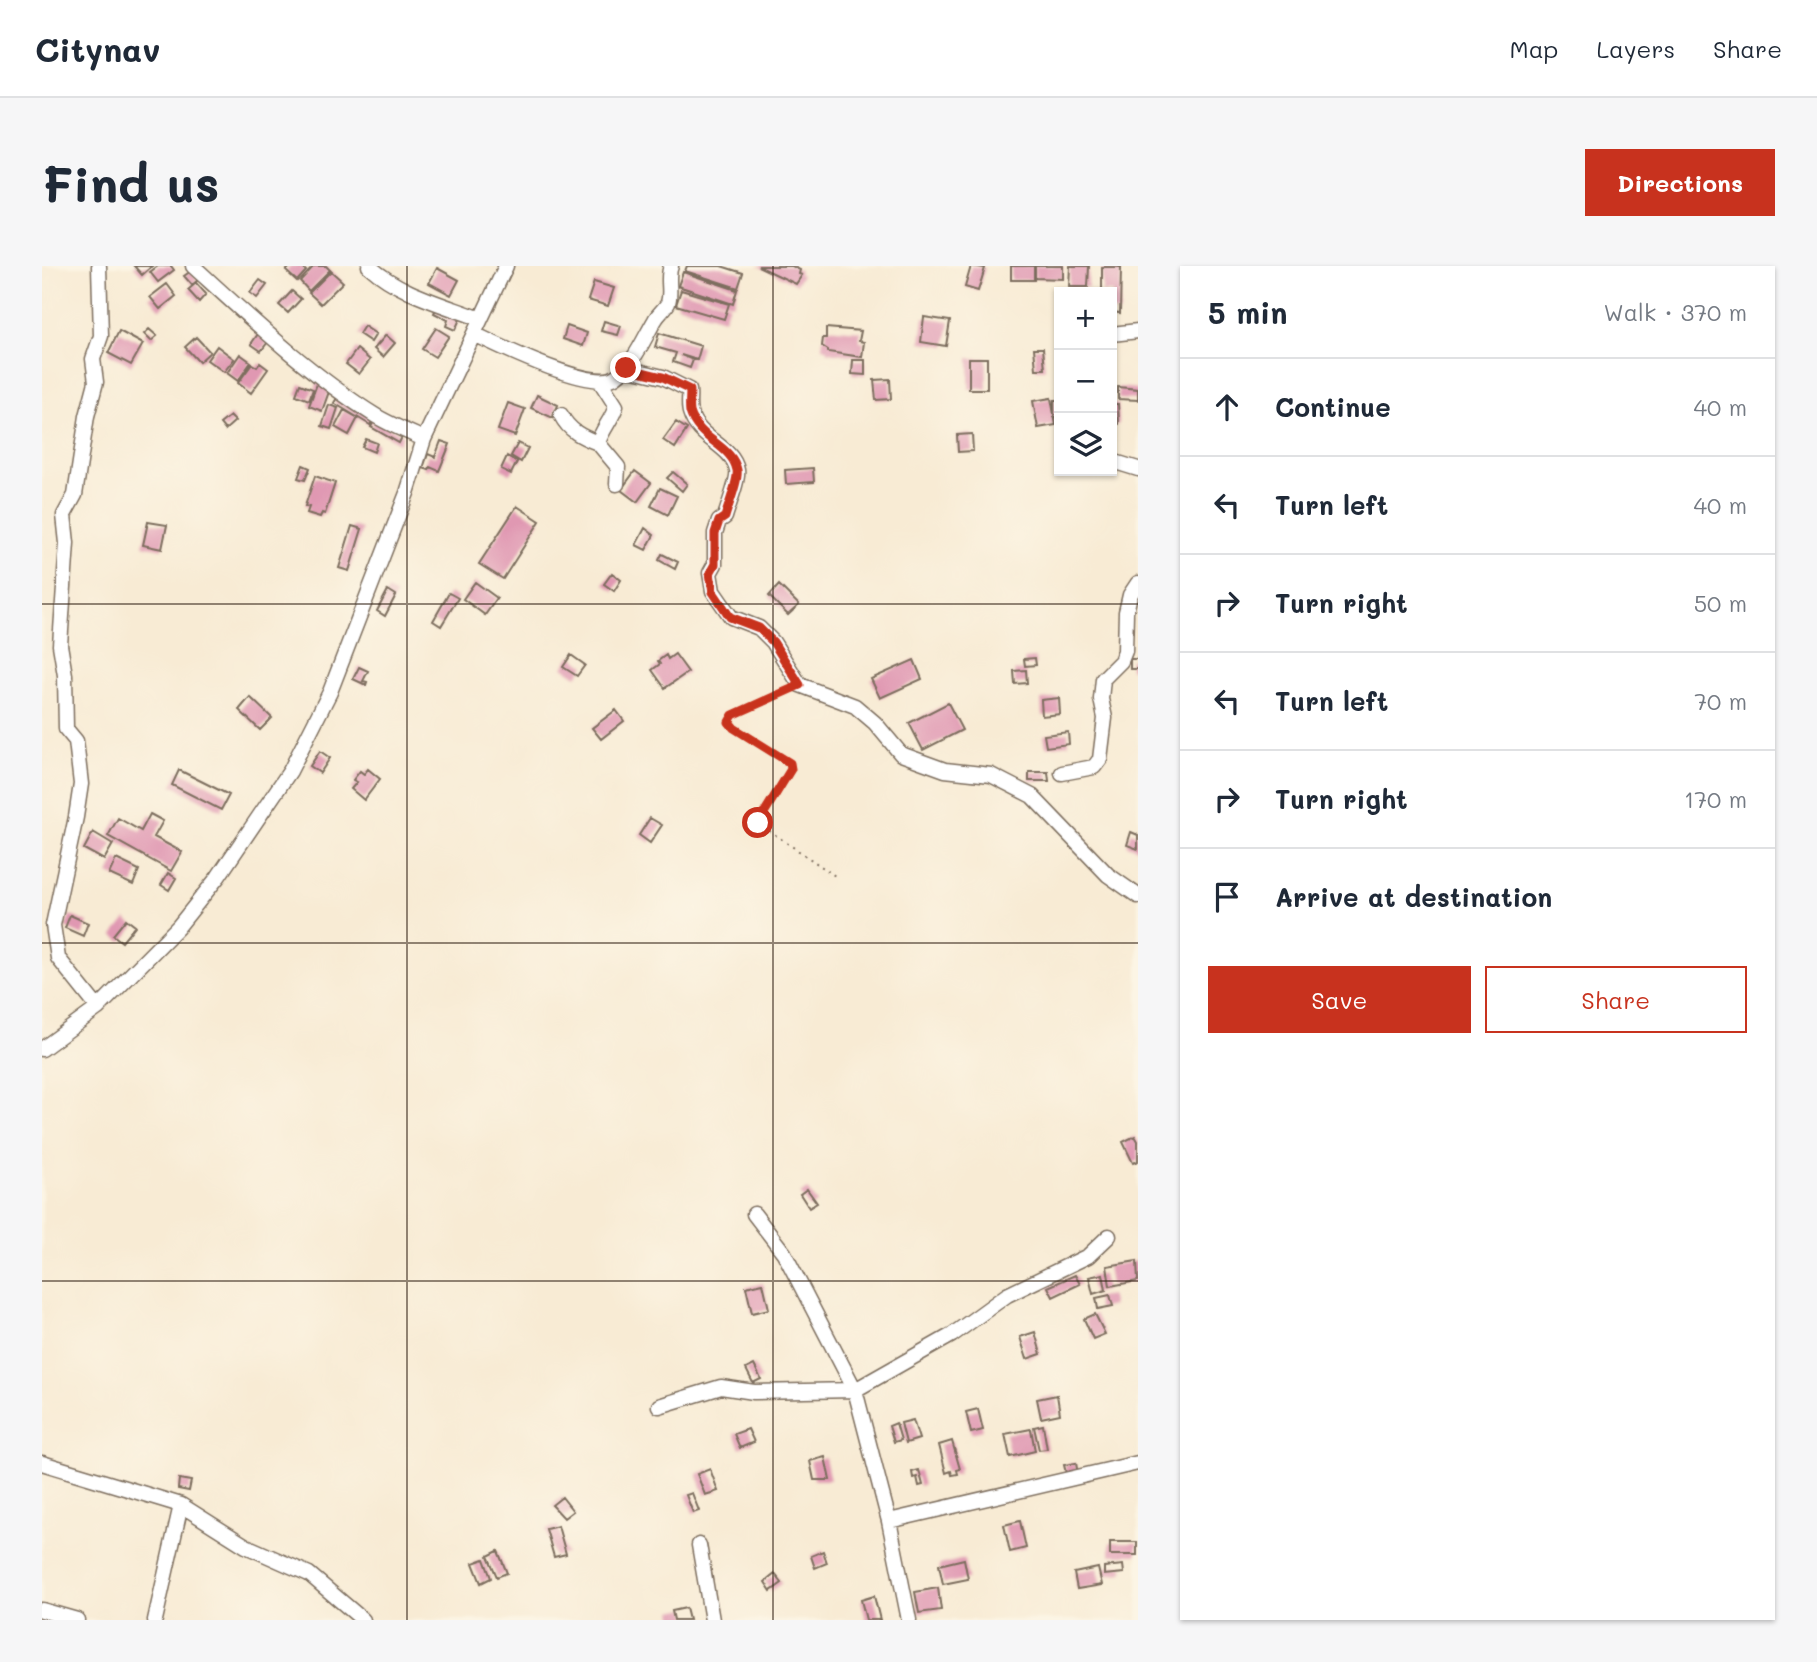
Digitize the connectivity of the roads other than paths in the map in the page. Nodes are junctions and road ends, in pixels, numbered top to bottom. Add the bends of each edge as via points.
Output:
1 (99, 266) edge
2 (193, 266) edge
3 (369, 266) edge
4 (506, 266) edge
5 (671, 266) edge
6 (481, 319) junction
7 (1138, 331) edge
8 (1117, 333) edge
9 (474, 334) junction
10 (626, 368) junction
11 (600, 381) junction
12 (561, 415) dead end
13 (424, 439) junction
14 (598, 443) junction
15 (1117, 463) edge
16 (1138, 469) edge
17 (617, 484) dead end
18 (1138, 583) edge
19 (1062, 773) dead end
20 (1138, 895) edge
21 (98, 1008) junction
22 (42, 1049) edge
23 (754, 1214) dead end
24 (1109, 1236) dead end
25 (855, 1390) junction
26 (659, 1406) dead end
27 (42, 1463) edge
28 (1138, 1463) edge
29 (181, 1505) junction
30 (889, 1521) junction
31 (699, 1545) dead end
32 (42, 1610) edge
33 (77, 1620) edge
34 (155, 1620) edge
35 (363, 1620) edge
36 (712, 1620) edge
37 (909, 1620) edge

1 - 21 street via 101,336 93,359 96,382 75,495 64,515 67,543 60,645 66,729 76,741 80,784 53,925 58,958
2 - 13 street via 353,401
3 - 6 street via 408,292
4 - 6 street
5 - 10 street via 668,303
6 - 9 street
7 - 8 street
9 - 11 street via 542,365
9 - 13 street
10 - 11 street via 613,379
10 - 20 street via 663,377 690,390 690,411 697,425 710,441 730,453 738,471 725,517 715,533 715,564 710,573 713,592 730,617 759,628 800,685 855,706 901,754 945,770 992,775 1032,796 1108,875
11 - 14 street via 616,406
12 - 14 street via 576,433
13 - 21 street via 330,692 290,771 178,927
14 - 17 street via 618,467
15 - 16 street
18 - 19 street via 1126,612 1125,651 1103,679 1100,759 1094,767
21 - 22 street
23 - 25 street via 784,1253
24 - 25 street via 1088,1256 1007,1295 952,1335
25 - 26 street via 754,1392 721,1387
25 - 30 street
27 - 29 street
28 - 30 street
29 - 34 street
29 - 35 street via 246,1546 309,1573
30 - 37 street
31 - 36 street
32 - 33 street

